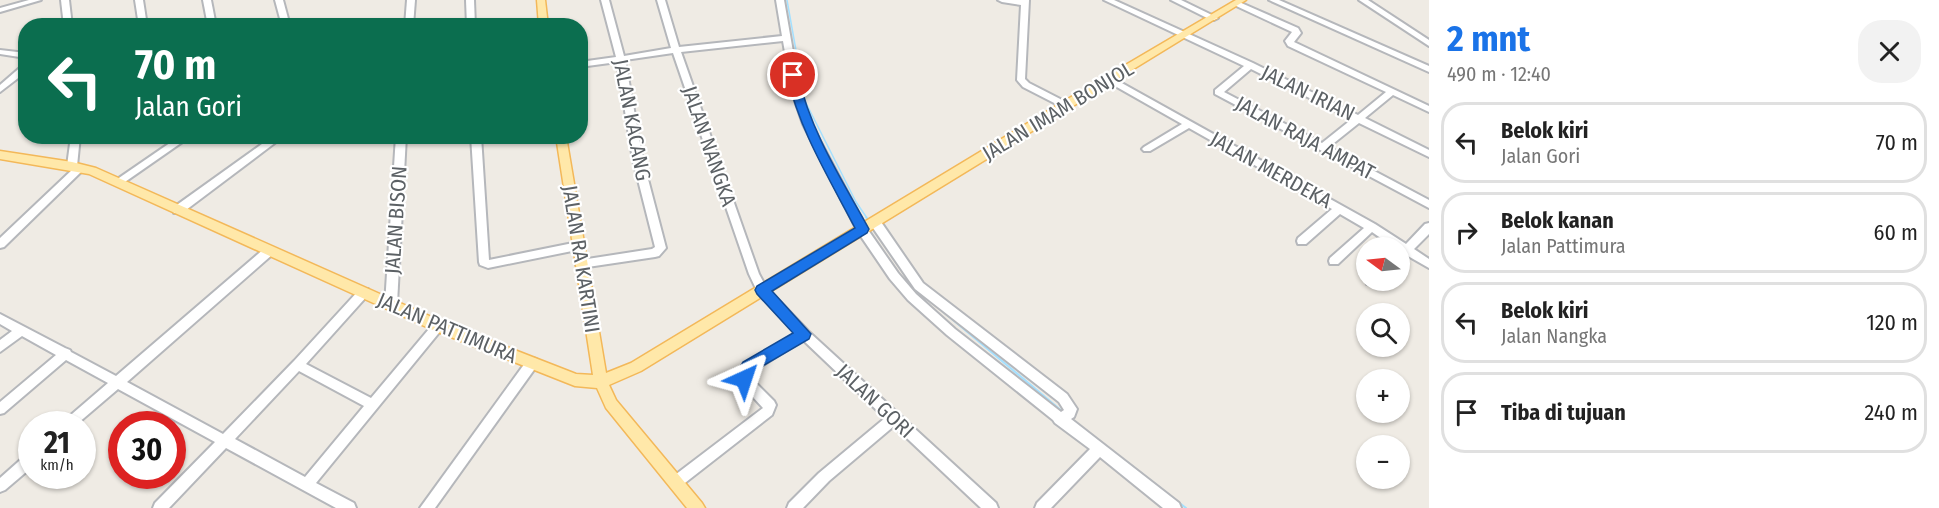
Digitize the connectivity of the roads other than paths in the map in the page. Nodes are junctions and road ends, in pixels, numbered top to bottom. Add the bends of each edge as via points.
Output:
1 (37, 0) edge
2 (65, 0) edge
3 (139, 0) edge
4 (207, 0) edge
5 (279, 0) edge
6 (411, 0) edge
7 (470, 0) edge
8 (541, 0) edge
9 (605, 0) edge
10 (661, 0) edge
11 (780, 0) edge
12 (1002, 0) edge
13 (1108, 0) edge
14 (1175, 0) edge
15 (1273, 0) edge
16 (1362, 0) edge
17 (1025, 2) edge
18 (1239, 2) edge
19 (0, 12) edge
20 (67, 18) edge
21 (142, 18) edge
22 (210, 18) edge
23 (284, 18) edge
24 (410, 18) edge
25 (471, 18) edge
26 (543, 18) edge
27 (1214, 18) junction
28 (1186, 34) junction
29 (787, 38) junction
30 (1429, 44) edge
31 (676, 50) junction
32 (0, 52) edge
33 (18, 55) edge
34 (621, 59) junction
35 (588, 64) edge
36 (1250, 64) junction
37 (1429, 69) edge
38 (18, 74) edge
39 (1111, 80) junction
40 (0, 89) edge
41 (1392, 92) junction
42 (1065, 105) junction
43 (1429, 109) edge
44 (1357, 117) junction
45 (1188, 124) junction
46 (76, 144) edge
47 (175, 144) edge
48 (269, 144) edge
49 (400, 144) edge
50 (477, 144) edge
51 (562, 144) edge
52 (1323, 147) junction
53 (1146, 149) dead end
54 (1429, 154) edge
55 (0, 155) edge
56 (76, 167) junction
57 (119, 182) junction
58 (1429, 204) edge
59 (1339, 209) junction
60 (178, 210) junction
61 (875, 222) junction
62 (1371, 227) junction
63 (862, 229) junction
64 (1428, 229) edge
65 (1382, 237) edge
66 (1302, 242) dead end
67 (0, 244) edge
68 (578, 246) junction
69 (1410, 248) edge
70 (269, 251) junction
71 (1410, 257) edge
72 (1334, 261) dead end
73 (581, 264) junction
74 (1429, 264) edge
75 (762, 290) junction
76 (364, 292) junction
77 (390, 304) junction
78 (0, 319) edge
79 (438, 326) junction
80 (20, 330) junction
81 (804, 334) junction
82 (0, 347) edge
83 (66, 353) junction
84 (532, 363) junction
85 (298, 365) junction
86 (601, 382) junction
87 (116, 384) junction
88 (373, 405) junction
89 (0, 409) edge
90 (84, 411) edge
91 (1064, 416) junction
92 (894, 418) junction
93 (223, 442) junction
94 (1098, 450) junction
95 (18, 470) edge
96 (676, 482) junction
97 (0, 486) edge
98 (306, 486) junction
99 (160, 508) edge
100 (349, 508) edge
101 (427, 508) edge
102 (697, 508) edge
103 (794, 508) edge
104 (991, 508) edge
105 (1042, 508) edge
106 (1174, 508) edge

1 - 19 street
2 - 20 street
3 - 21 street
4 - 22 street
5 - 23 street
6 - 24 street
7 - 25 street
8 - 26 main road
9 - 34 street, JALAN KACANG
10 - 31 street, JALAN NANGKA
11 - 29 street
12 - 17 street
13 - 28 street, JALAN IRIAN
14 - 27 street
15 - 37 street
16 - 30 street
17 - 42 street via 1021,80
18 - 27 main road, JALAN IMAM BONJOL
18 - 41 street via 1295,30 1291,44
27 - 28 main road, JALAN IMAM BONJOL
28 - 36 street, JALAN IRIAN
28 - 39 main road, JALAN IMAM BONJOL
29 - 31 street
29 - 63 street via 799,103 807,124
31 - 34 street
31 - 75 street, JALAN NANGKA
32 - 33 street
34 - 35 street
34 - 73 street, JALAN KACANG via 638,160 661,248 655,253
36 - 44 street, JALAN IRIAN
36 - 52 street, JALAN RAJA AMPAT via 1218,92
38 - 40 street
39 - 42 main road, JALAN IMAM BONJOL
39 - 45 street, JALAN MERDEKA
41 - 43 street
41 - 44 street
42 - 61 main road, JALAN IMAM BONJOL
44 - 52 street
44 - 54 street, JALAN IRIAN
45 - 53 street
45 - 59 street, JALAN MERDEKA
46 - 56 street
47 - 57 street
48 - 60 street
49 - 77 street, JALAN BISON
50 - 68 street via 484,262
51 - 68 main road, JALAN RA KARTINI
52 - 58 street, JALAN RAJA AMPAT
55 - 56 main road, JALAN PATTIMURA
56 - 57 main road, JALAN PATTIMURA
56 - 67 street
57 - 60 main road, JALAN PATTIMURA
59 - 62 street, JALAN MERDEKA
59 - 66 street
60 - 70 main road, JALAN PATTIMURA
61 - 63 main road, JALAN PATTIMURA
61 - 91 street via 920,286 1064,398 1071,407
62 - 65 street, JALAN MERDEKA
62 - 72 street
63 - 75 main road, JALAN PATTIMURA
63 - 91 street via 912,297
64 - 69 street
68 - 73 main road, JALAN RA KARTINI
70 - 76 main road, JALAN PATTIMURA
70 - 87 street
71 - 74 street, JALAN MERDEKA
73 - 86 main road, JALAN RA KARTINI
75 - 81 street, JALAN GORI
75 - 86 main road, JALAN PATTIMURA via 630,371
76 - 77 main road, JALAN PATTIMURA
76 - 85 street
77 - 79 main road, JALAN PATTIMURA
78 - 80 street
79 - 84 main road, JALAN PATTIMURA
79 - 88 street
80 - 82 street
80 - 83 street
81 - 92 street, JALAN GORI
81 - 96 street via 744,371 744,379 770,405 768,411
83 - 87 street
83 - 89 street
84 - 86 main road, JALAN PATTIMURA via 575,380
84 - 101 street
85 - 88 street
85 - 93 street
86 - 96 main road, JALAN RA KARTINI via 611,404
87 - 90 street
87 - 93 street
88 - 98 street
91 - 94 street
92 - 103 street
92 - 104 street, JALAN GORI
93 - 98 street
93 - 99 street
94 - 105 street
94 - 106 street
95 - 97 street
96 - 102 main road, JALAN RA KARTINI
98 - 100 street

